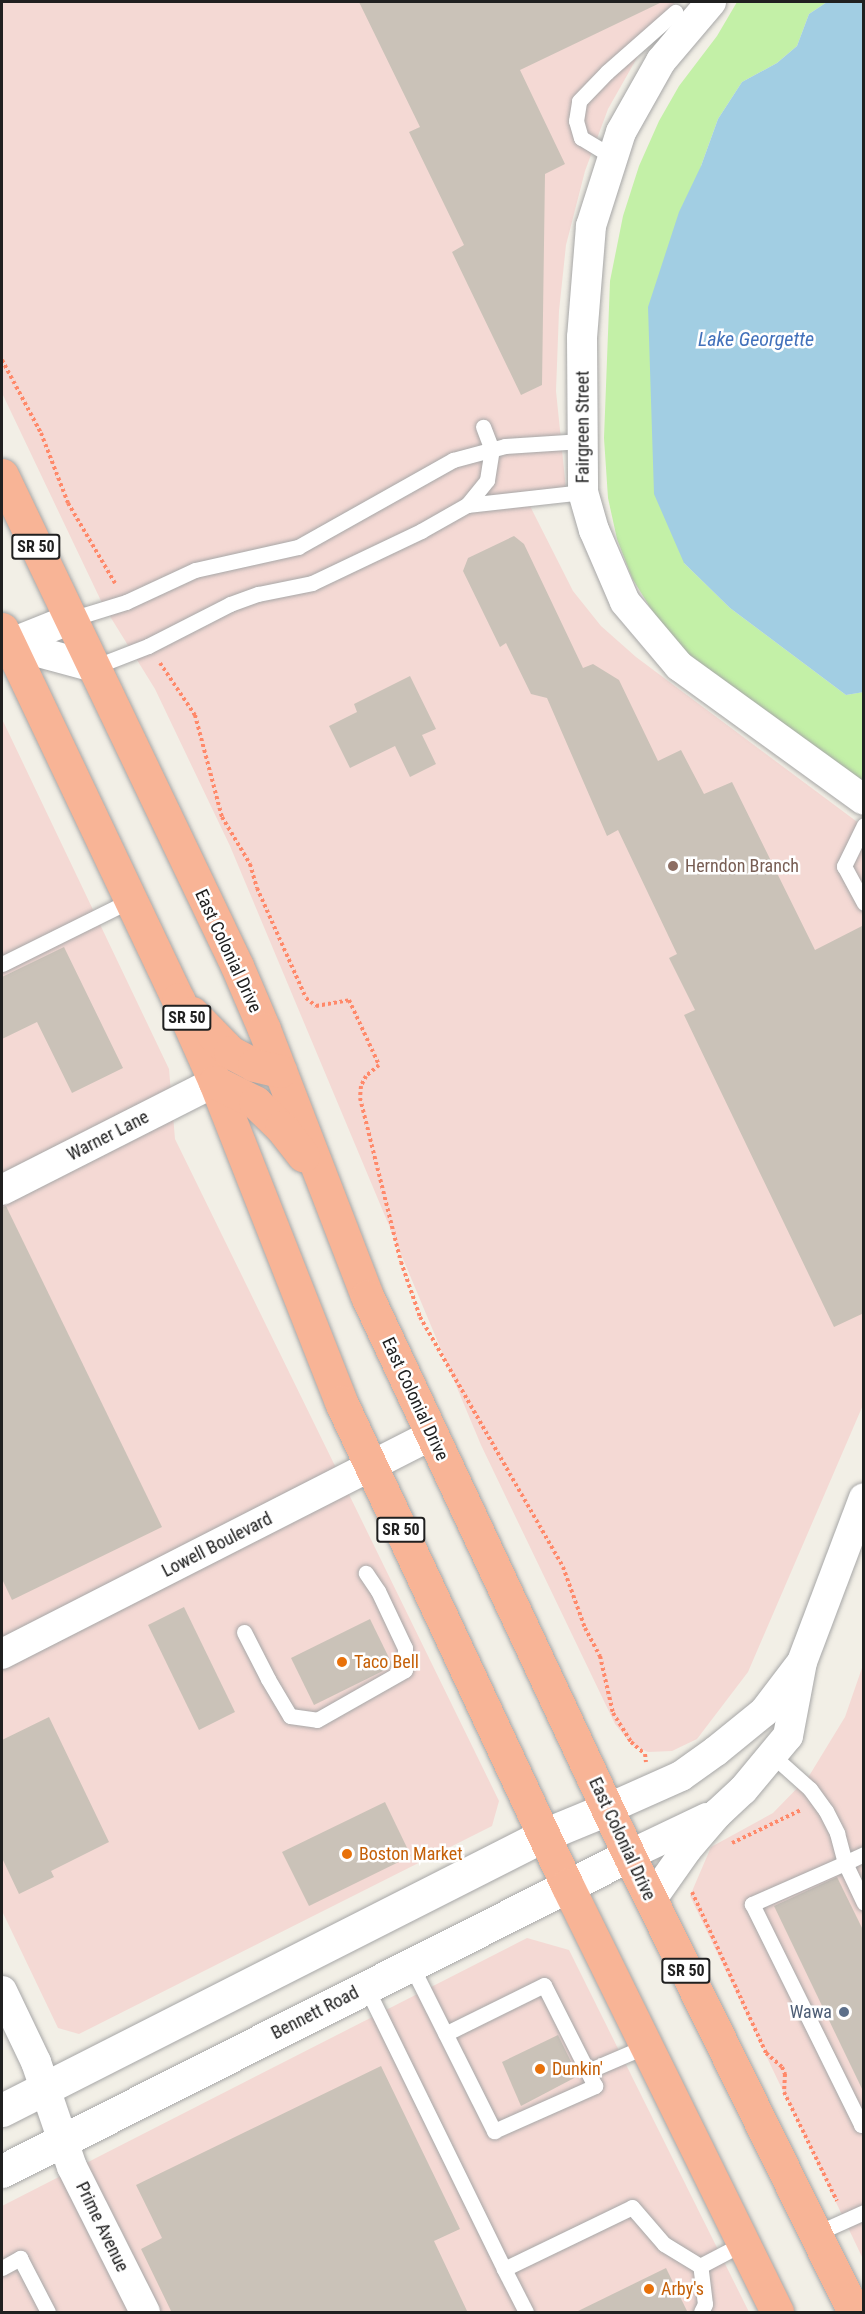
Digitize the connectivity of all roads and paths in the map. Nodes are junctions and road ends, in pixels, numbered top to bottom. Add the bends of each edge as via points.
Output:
1 (711, 2) edge
2 (676, 15) edge
3 (613, 157) junction
4 (2, 360) edge
5 (483, 427) dead end
6 (582, 441) junction
7 (492, 450) junction
8 (2, 475) edge
9 (583, 492) junction
10 (467, 505) junction
11 (126, 602) junction
12 (71, 619) junction
13 (4, 640) edge
14 (148, 646) junction
15 (94, 667) junction
16 (864, 800) edge
17 (864, 825) edge
18 (131, 900) junction
19 (864, 903) edge
20 (2, 964) edge
21 (178, 999) junction
22 (280, 1071) junction
23 (215, 1082) junction
24 (320, 1178) junction
25 (2, 1190) edge
26 (432, 1435) junction
27 (371, 1466) junction
28 (863, 1502) edge
29 (366, 1573) dead end
30 (244, 1632) dead end
31 (2, 1654) edge
32 (802, 1662) junction
33 (772, 1755) junction
34 (648, 1768) dead end
35 (607, 1809) junction
36 (805, 1809) dead end
37 (717, 1814) junction
38 (544, 1835) junction
39 (727, 1846) dead end
40 (864, 1854) edge
41 (629, 1855) junction
42 (845, 1863) junction
43 (567, 1885) junction
44 (691, 1888) dead end
45 (651, 1900) junction
46 (864, 1903) edge
47 (411, 1965) junction
48 (366, 1987) junction
49 (2, 1991) edge
50 (446, 2034) junction
51 (646, 2046) junction
52 (588, 2071) junction
53 (45, 2088) junction
54 (2, 2110) edge
55 (864, 2123) edge
56 (63, 2140) junction
57 (2, 2171) edge
58 (833, 2194) dead end
59 (864, 2212) edge
60 (815, 2234) junction
61 (742, 2244) junction
62 (700, 2266) junction
63 (2, 2268) edge
64 (504, 2269) junction
65 (48, 2313) edge
66 (144, 2313) edge
67 (526, 2313) edge
68 (701, 2313) edge
69 (777, 2313) edge
70 (854, 2313) edge

1 - 2 street, Fairgreen Street
2 - 3 street, Fairgreen Street via 661,61 621,132
2 - 3 lane via 607,72 579,101 576,121 581,138
3 - 6 street, Fairgreen Street via 591,226 582,338
4 - 11 path via 41,433 68,503
5 - 7 lane
6 - 7 lane
6 - 9 street, Fairgreen Street
7 - 10 lane via 487,480
7 - 11 lane via 453,460 298,547 195,570
8 - 12 highway, East Colonial Drive / SR 50
9 - 10 lane
9 - 16 street, Fairgreen Street via 594,530 625,602 679,666
10 - 14 lane via 312,583 230,604
11 - 12 lane
12 - 13 street
12 - 15 highway, East Colonial Drive / SR 50
13 - 15 street
13 - 18 highway, SR 50
14 - 15 lane
14 - 34 path via 195,716 222,817 250,864 306,998 316,1006 349,1000 379,1065 366,1076 360,1098 401,1262 420,1317 563,1567 585,1628 600,1656 613,1713 631,1742 645,1754
15 - 22 highway, East Colonial Drive / SR 50 via 237,966
17 - 19 lane via 843,866
18 - 20 lane
18 - 21 highway, SR 50
21 - 22 highway via 230,1052 254,1065
21 - 23 highway, SR 50
22 - 24 highway, East Colonial Drive / SR 50
23 - 24 highway via 255,1102 281,1127
23 - 25 street, Warner Lane
23 - 27 highway, SR 50 via 341,1402
24 - 26 highway, East Colonial Drive / SR 50 via 367,1296
26 - 27 street, Lowell Boulevard
26 - 35 highway, East Colonial Drive / SR 50
27 - 31 street, Lowell Boulevard
27 - 38 highway, SR 50
28 - 32 street
29 - 30 lane via 405,1648 405,1670 316,1720 290,1716
32 - 33 street via 788,1736
32 - 35 street via 764,1712 716,1751 681,1776
33 - 37 street
33 - 42 lane via 810,1790 826,1811
35 - 38 street
35 - 41 highway, East Colonial Drive / SR 50
36 - 39 path
37 - 41 street
37 - 45 street via 687,1848
38 - 43 highway, SR 50
38 - 53 street
40 - 42 lane
41 - 43 street, Bennett Road
41 - 45 highway, East Colonial Drive / SR 50
42 - 46 lane
42 - 55 lane via 752,1904 861,2125
43 - 47 street, Bennett Road
43 - 51 highway, SR 50
44 - 58 path via 766,2053 782,2067 784,2092
45 - 60 highway, East Colonial Drive / SR 50
47 - 48 street, Bennett Road
47 - 50 lane
48 - 56 street, Bennett Road
48 - 64 lane
49 - 53 street, Prime Avenue
50 - 52 lane via 544,1985
50 - 52 lane via 494,2131 595,2086
51 - 52 lane
51 - 61 highway, SR 50
53 - 54 street
53 - 56 street, Prime Avenue
56 - 57 street, Bennett Road
56 - 66 street, Prime Avenue via 72,2167
59 - 60 lane
60 - 70 highway, East Colonial Drive / SR 50
61 - 62 lane
61 - 69 highway, SR 50
62 - 64 lane via 664,2244 632,2207
62 - 68 lane via 705,2304
63 - 65 lane via 20,2258
64 - 67 lane

